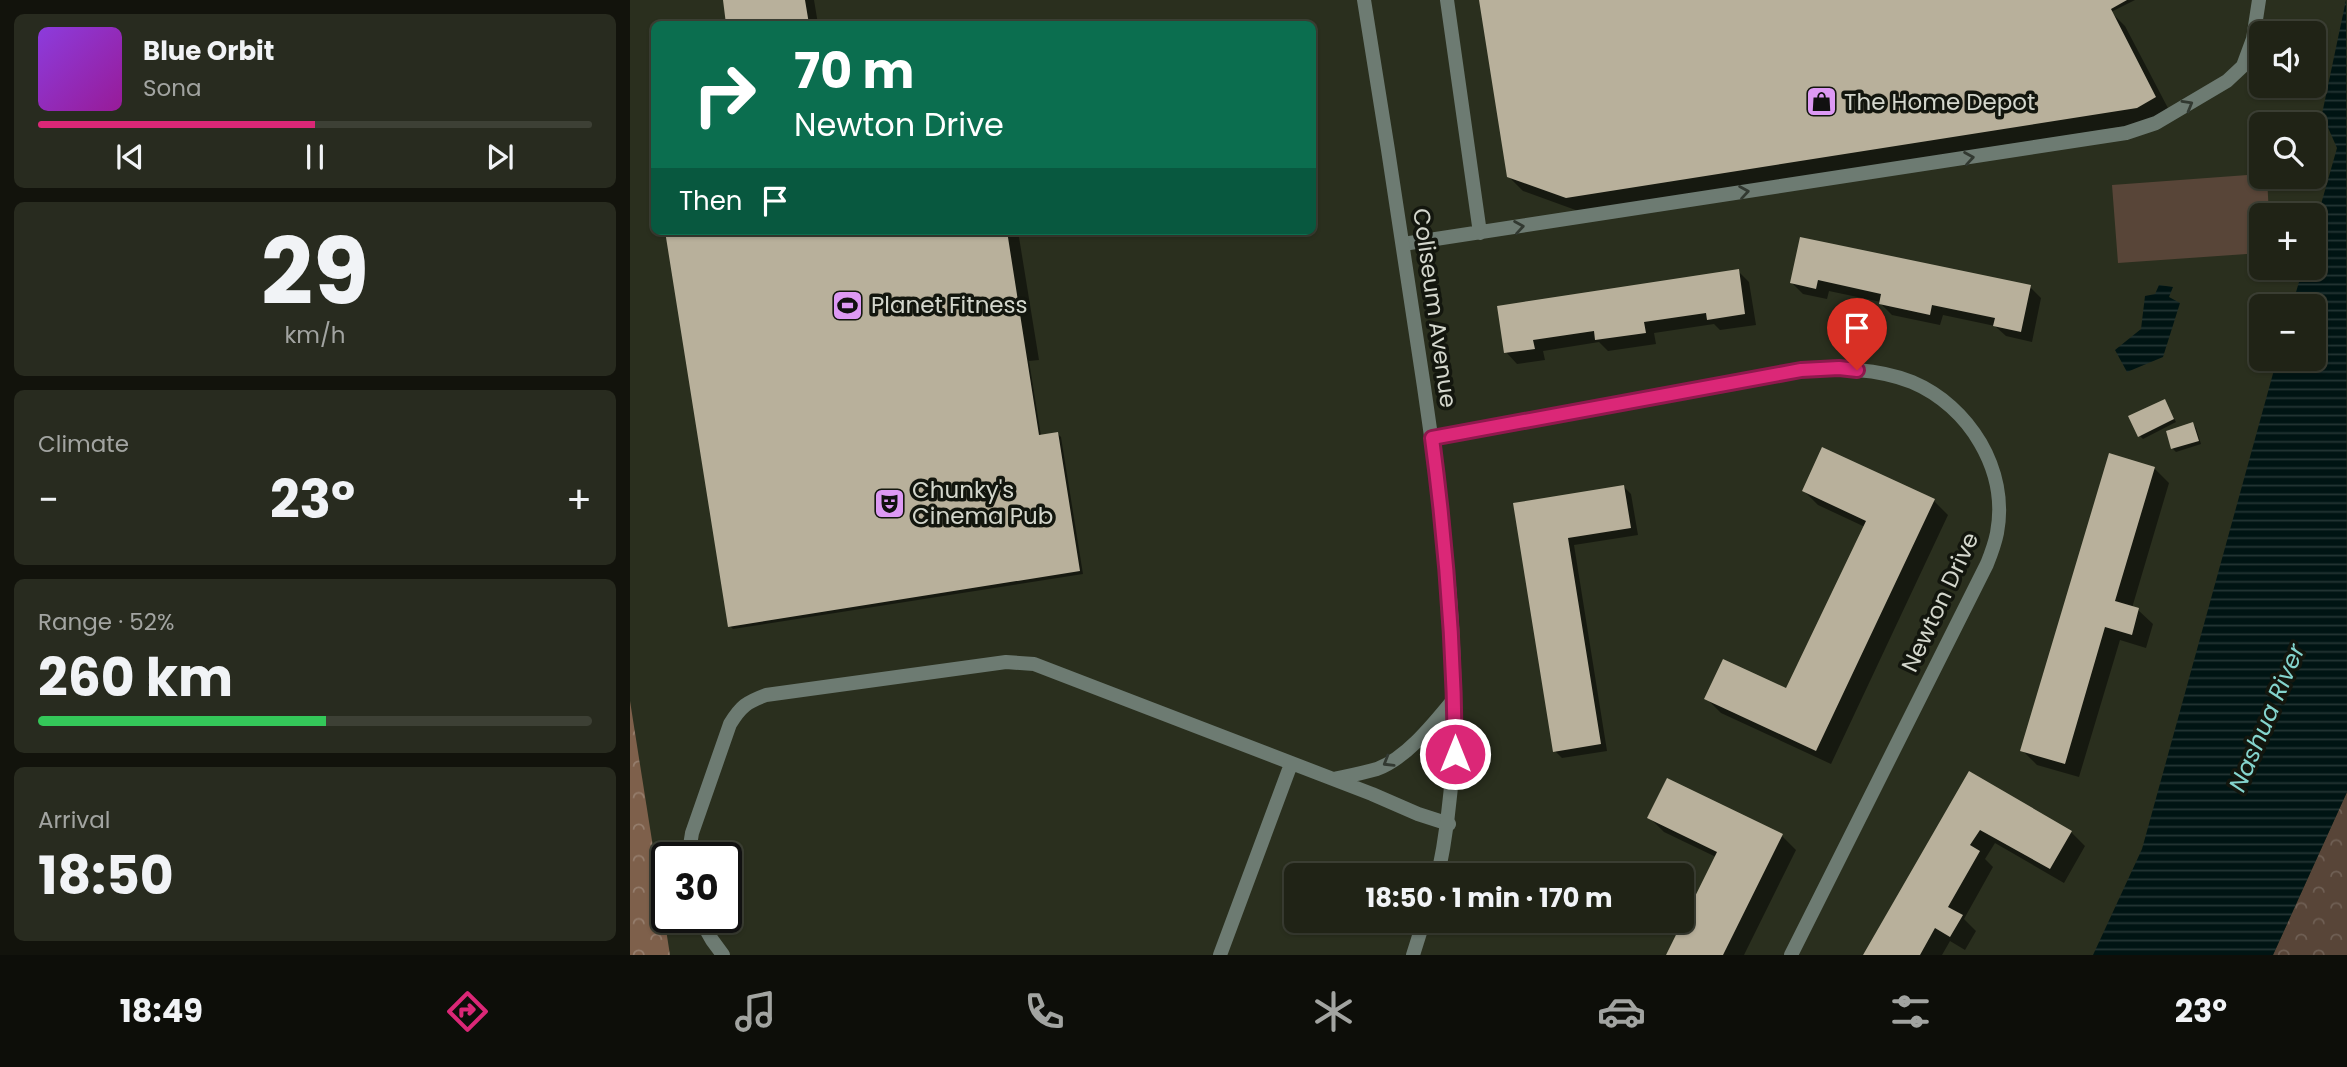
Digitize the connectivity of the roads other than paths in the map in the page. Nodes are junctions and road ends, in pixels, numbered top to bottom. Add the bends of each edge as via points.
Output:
1 (1364, 0) edge
2 (1447, 0) edge
3 (2259, 0) edge
4 (1480, 233) junction
5 (1403, 244) junction
6 (1432, 438) junction
7 (1454, 699) junction
8 (1292, 764) junction
9 (1334, 779) junction
10 (1449, 824) junction
11 (691, 842) edge
12 (1441, 863) edge
13 (708, 933) edge
14 (1420, 933) edge
15 (723, 955) edge
16 (1220, 955) edge
17 (1413, 955) edge
18 (1791, 955) edge

1 - 5 street, Coliseum Avenue
2 - 4 street
4 -> 3 street via 2126,133 2157,123 2228,81 2244,66
4 - 5 street
5 - 6 street, Coliseum Avenue
6 - 7 street, Coliseum Avenue via 1447,557
6 - 18 street, Newton Drive via 1801,370 1839,368 1911,382 1941,398 1976,435 1995,478 1999,507 1987,564
7 -> 9 street via 1427,731 1380,768
7 - 10 street, Coliseum Avenue
8 - 9 street
8 - 11 street via 1034,664 1006,662 751,700 739,708 730,724
8 - 16 street
9 - 10 street
10 - 12 street, Coliseum Avenue
13 - 15 street
14 - 17 street

